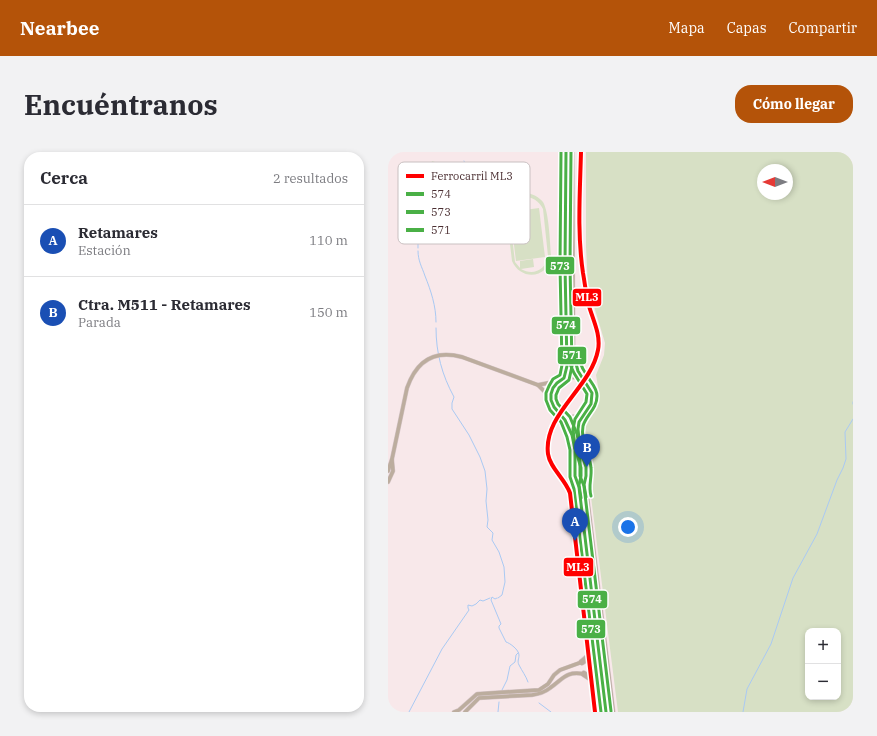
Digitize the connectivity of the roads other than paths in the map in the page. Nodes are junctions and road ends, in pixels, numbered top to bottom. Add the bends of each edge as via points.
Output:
1 (566, 152) edge
2 (571, 152) edge
3 (564, 378) junction
4 (583, 380) junction
5 (558, 381) junction
6 (538, 385) junction
7 (551, 398) junction
8 (582, 414) junction
9 (562, 415) junction
10 (392, 459) junction
11 (388, 471) edge
12 (388, 482) edge
13 (595, 628) junction
14 (582, 662) joint
15 (584, 674) joint
16 (478, 696) junction
17 (462, 711) edge
18 (454, 712) edge
19 (605, 712) edge
20 (612, 712) edge

1 - 3 highway via 567,366
2 - 4 highway via 572,347 574,362
3 - 4 highway via 574,377
3 - 5 highway
4 - 8 highway via 590,388 592,398 589,407
5 - 6 street
5 - 7 highway
6 - 7 street
6 - 10 street via 454,355 439,356 425,361 417,367 410,379
7 - 9 highway via 554,408
8 - 9 highway via 572,418
8 - 20 highway via 578,432
9 - 13 highway via 573,439
10 - 11 street
10 - 12 street via 393,471
13 - 14 highway via 594,646
13 - 19 highway
14 - 16 street via 560,670 539,690
15 - 16 street via 564,676 546,691 536,695
15 - 19 highway via 598,685
16 - 17 street
17 - 18 street

